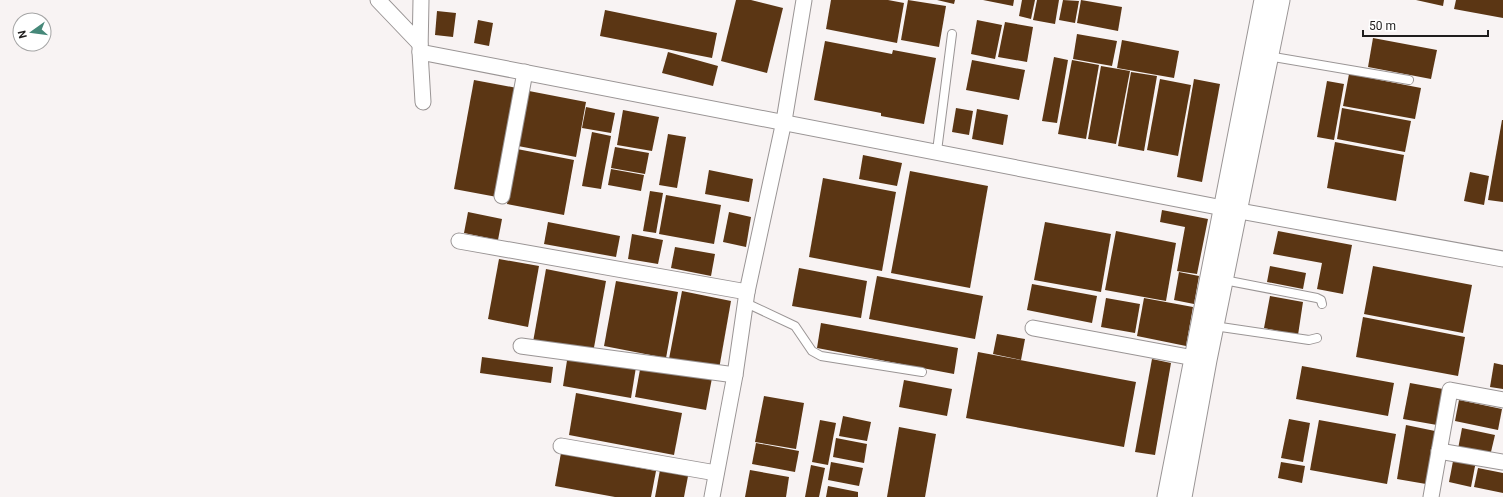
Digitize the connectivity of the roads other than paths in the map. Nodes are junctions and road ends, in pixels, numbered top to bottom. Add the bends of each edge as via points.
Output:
1 (378, 0) edge
2 (421, 0) edge
3 (803, 0) edge
4 (1264, 0) edge
5 (1280, 0) edge
6 (952, 34) dead end
7 (420, 48) junction
8 (1268, 56) junction
9 (525, 72) junction
10 (1409, 80) dead end
11 (423, 102) dead end
12 (784, 121) junction
13 (937, 151) junction
14 (502, 196) dead end
15 (1230, 209) junction
16 (459, 241) dead end
17 (1503, 259) edge
18 (1224, 280) junction
19 (747, 297) junction
20 (1322, 304) dead end
21 (1214, 326) junction
22 (1033, 328) dead end
23 (1317, 338) dead end
24 (521, 346) dead end
25 (1194, 358) junction
26 (922, 372) dead end
27 (735, 375) junction
28 (1503, 400) edge
29 (561, 446) dead end
30 (1439, 451) junction
31 (1503, 462) edge
32 (716, 473) junction
33 (712, 497) edge
34 (1167, 497) edge
35 (1182, 497) edge
36 (1431, 497) edge

1 - 7 street
2 - 7 street
3 - 12 street
4 - 15 street
5 - 8 street
6 - 13 lane
7 - 9 street
7 - 11 street
8 - 10 lane
8 - 15 street
9 - 12 street
9 - 14 street
12 - 13 street
12 - 19 street
13 - 15 street
15 - 17 street
15 - 18 street
15 - 25 street
16 - 19 street
18 - 20 lane via 1317,298
18 - 21 street
19 - 26 lane via 795,326 812,351 821,356
19 - 27 street
21 - 23 lane via 1309,340
21 - 35 street
22 - 25 street
24 - 27 street
25 - 34 street
27 - 32 street
28 - 30 street via 1450,390
29 - 32 street
30 - 31 street
30 - 36 street
32 - 33 street

